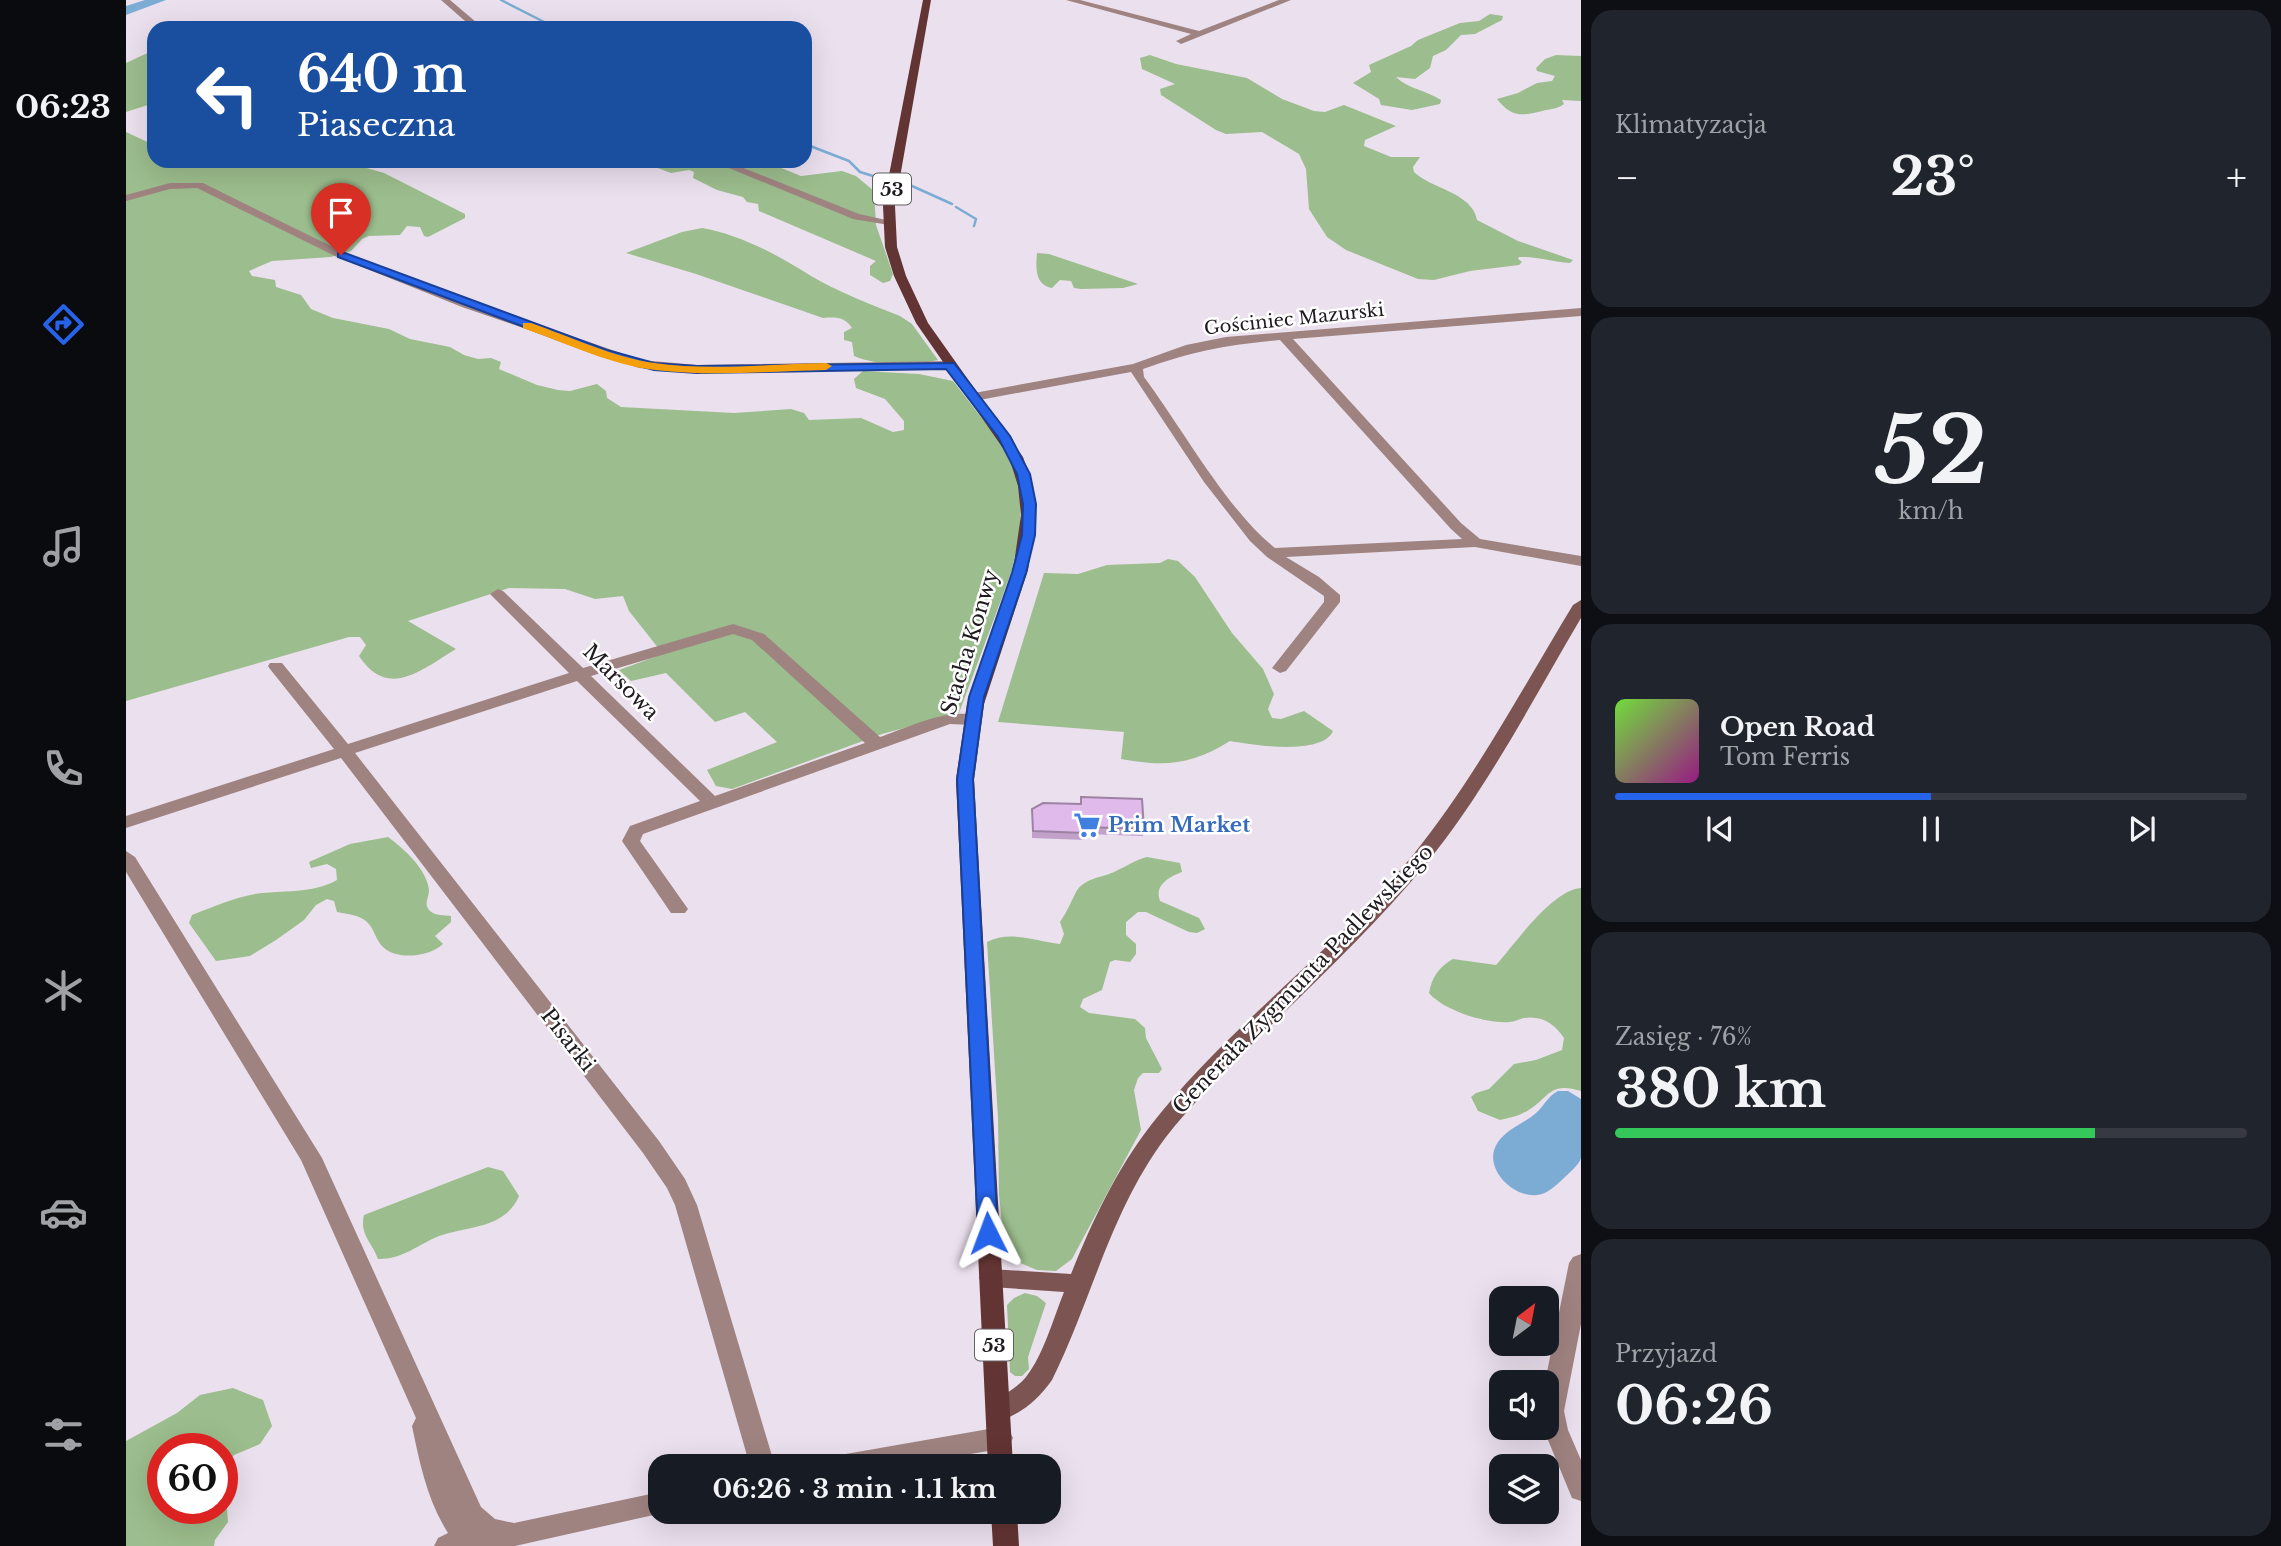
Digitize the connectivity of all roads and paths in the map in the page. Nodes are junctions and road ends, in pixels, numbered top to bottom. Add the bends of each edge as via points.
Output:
1 (445, 0) edge
2 (927, 0) edge
3 (1070, 0) edge
4 (1287, 0) edge
5 (470, 21) edge
6 (1200, 34) junction
7 (1181, 41) dead end
8 (735, 168) edge
9 (126, 198) edge
10 (889, 222) junction
11 (1581, 312) edge
12 (1282, 335) junction
13 (950, 365) junction
14 (1136, 367) junction
15 (974, 397) junction
16 (1475, 543) junction
17 (1272, 553) junction
18 (1581, 561) edge
19 (498, 594) dead end
20 (1581, 605) edge
21 (276, 666) dead end
22 (1280, 668) dead end
23 (581, 674) junction
24 (971, 720) junction
25 (876, 743) junction
26 (344, 751) junction
27 (712, 803) junction
28 (126, 822) edge
29 (126, 857) edge
30 (678, 909) dead end
31 (1581, 1263) edge
32 (991, 1278) junction
33 (1077, 1284) junction
34 (998, 1411) junction
35 (999, 1438) junction
36 (759, 1454) edge
37 (908, 1454) edge
38 (1000, 1454) edge
39 (1581, 1490) edge
40 (648, 1506) edge
41 (1005, 1524) edge
42 (469, 1536) edge
43 (1006, 1546) edge

1 - 5 street
2 - 10 main road, Stacha Konwy / 53
3 - 6 street
4 - 6 street
6 - 7 street
8 - 10 street via 857,216
9 - 13 street via 199,184 341,255 639,364 697,369
10 - 13 main road, Stacha Konwy / 53 via 891,247 903,283
11 - 12 street, Gościniec Mazurski
12 - 14 street, Gościniec Mazurski via 1200,346
12 - 16 street
13 - 15 main road, Stacha Konwy / 53
14 - 15 street, Gościniec Mazurski
14 - 17 street via 1138,377 1214,486
15 - 24 main road, Stacha Konwy / 53 via 1016,457 1030,516 1019,573
16 - 17 street
16 - 18 street
17 - 22 street via 1325,587 1333,599
19 - 23 street, Marsowa
20 - 33 street, Generała Zygmunta Padlewskiego via 1465,797 1419,860 1158,1132 1118,1195
21 - 26 street, Pisarki
23 - 25 street via 720,630 746,631
23 - 26 street
23 - 27 street, Marsowa
24 - 25 street via 948,719
24 - 32 main road, Stacha Konwy / 53 via 965,814
25 - 27 street
26 - 28 street
26 - 36 street, Pisarki via 677,1185
27 - 30 street via 643,826 631,838
29 - 42 street via 311,1158 416,1396 440,1490 457,1524
31 - 39 street via 1552,1411
32 - 33 street
32 - 34 main road, Stacha Konwy / 53
33 - 34 street, Generała Zygmunta Padlewskiego via 1043,1373 1018,1403
34 - 35 main road, Stacha Konwy / 53
35 - 37 street
35 - 38 main road, Stacha Konwy / 53
40 - 42 street via 513,1534
41 - 43 main road

